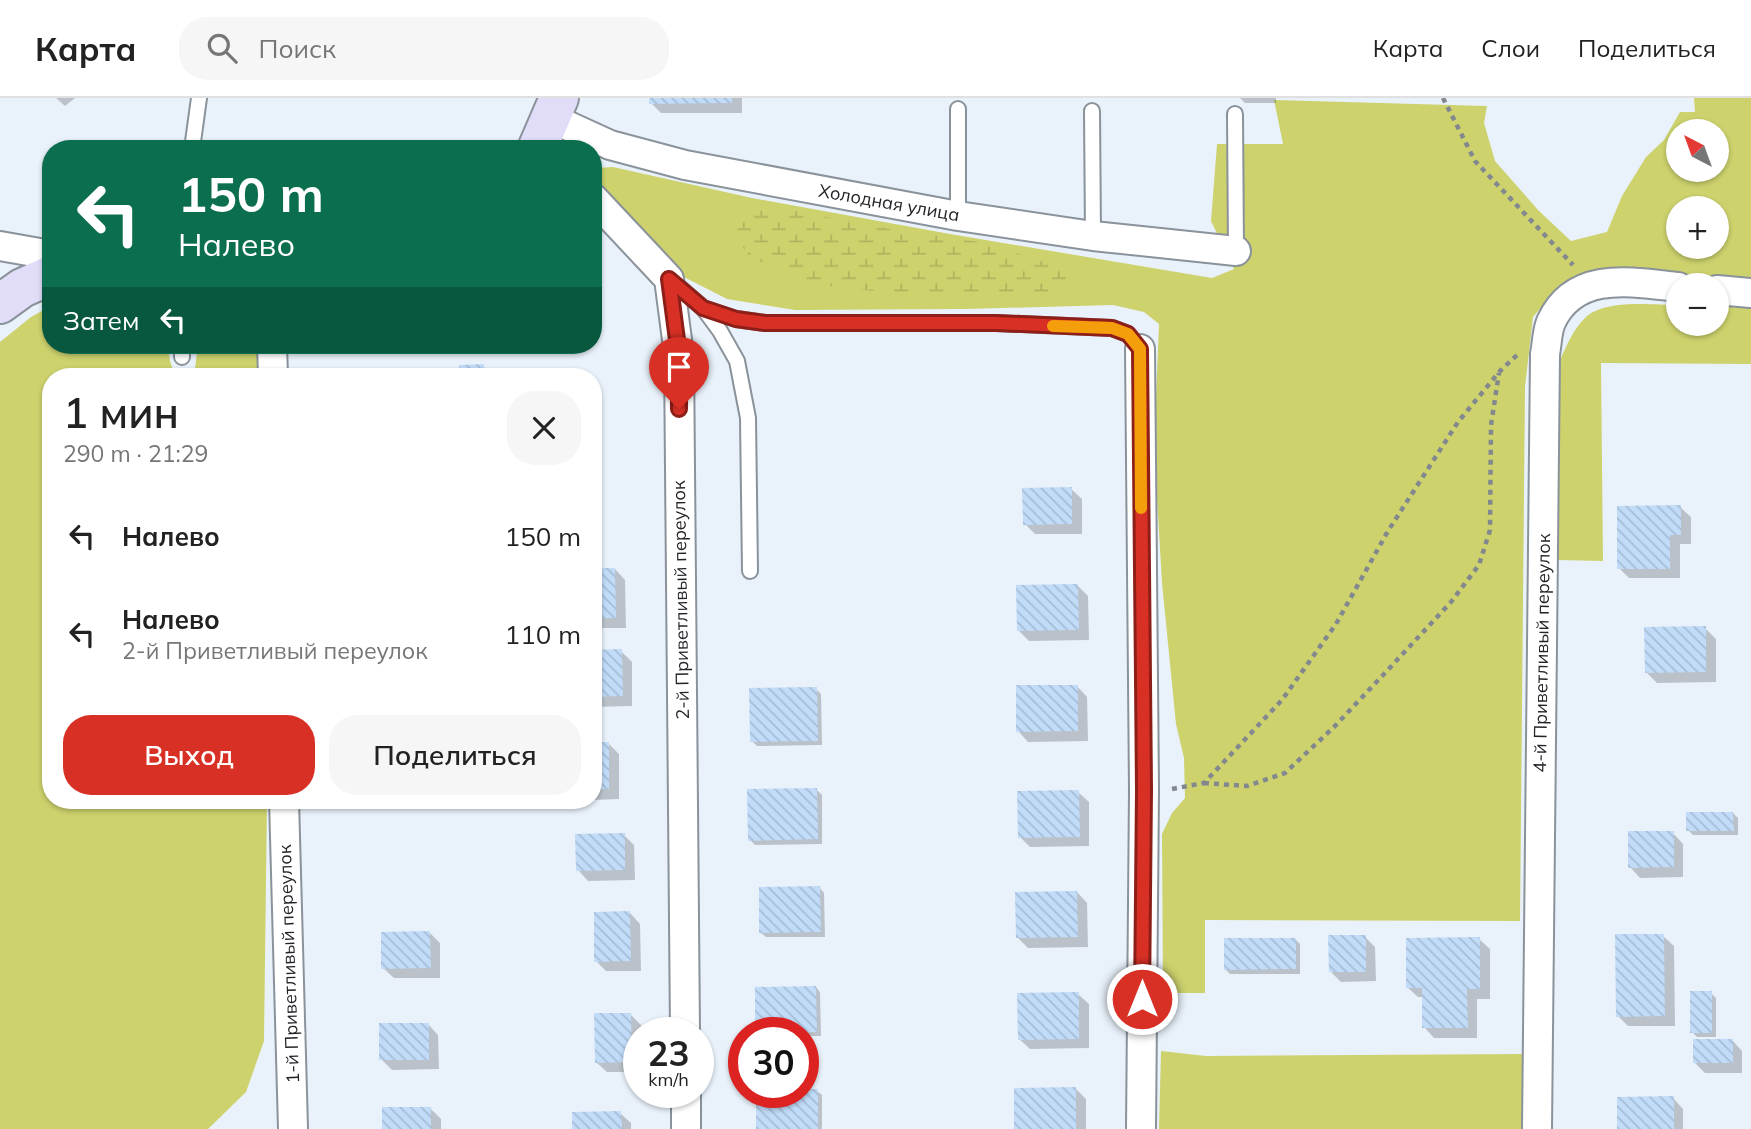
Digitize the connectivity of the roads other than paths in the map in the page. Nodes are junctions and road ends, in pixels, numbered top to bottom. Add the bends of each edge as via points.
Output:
1 (199, 98) edge
2 (958, 109) dead end
3 (1092, 111) dead end
4 (1235, 114) dead end
5 (545, 132) edge
6 (193, 140) edge
7 (585, 140) edge
8 (602, 143) edge
9 (602, 208) edge
10 (958, 216) junction
11 (1093, 236) junction
12 (0, 246) edge
13 (1236, 251) joint
14 (42, 253) edge
15 (669, 279) junction
16 (1666, 285) edge
17 (1729, 291) edge
18 (1751, 293) edge
19 (703, 308) junction
20 (1140, 349) joint
21 (750, 571) dead end
22 (284, 809) edge
23 (685, 1017) edge
24 (686, 1108) edge
25 (293, 1129) edge
26 (686, 1129) edge
27 (1141, 1129) edge
28 (1537, 1129) edge

1 - 6 lane
2 - 10 lane
3 - 11 lane
4 - 13 lane
5 - 7 street, Холодная улица
8 - 10 street, Холодная улица via 685,165
9 - 15 street
10 - 11 street, Холодная улица
11 - 13 street, Холодная улица
12 - 14 street
15 - 19 lane
15 - 23 street, 2-й Приветливый переулок via 679,355
16 - 28 street, 4-й Приветливый переулок via 1615,281 1583,288 1564,302 1550,323 1545,355
17 - 18 street
19 - 20 lane via 765,323 1112,328 1128,334
19 - 21 lane via 737,361 748,418
20 - 27 street
22 - 25 street, 1-й Приветливый переулок
24 - 26 street

